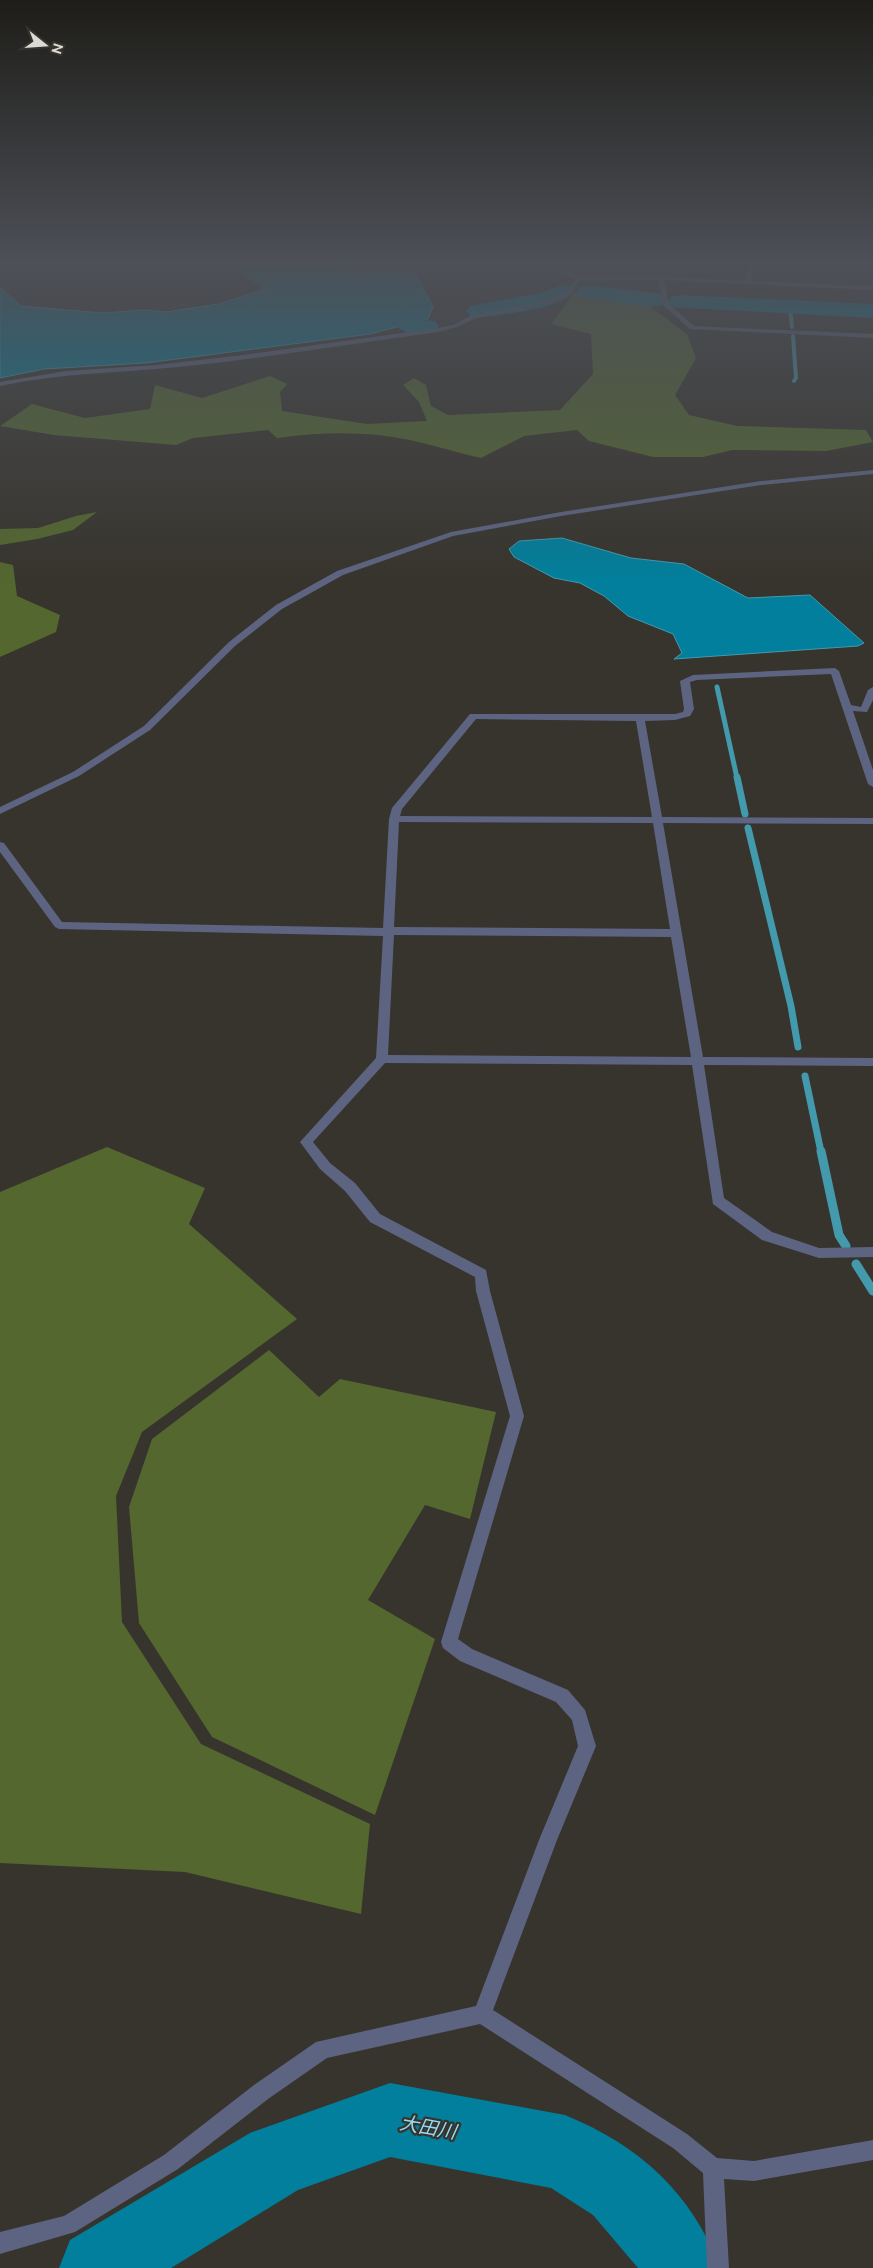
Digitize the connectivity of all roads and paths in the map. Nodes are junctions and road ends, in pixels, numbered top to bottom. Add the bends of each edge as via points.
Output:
1 (118, 371) edge
2 (0, 384) edge
3 (873, 472) edge
4 (873, 690) edge
5 (848, 707) junction
6 (640, 718) junction
7 (873, 784) edge
8 (0, 811) edge
9 (394, 820) junction
10 (655, 821) junction
11 (873, 821) edge
12 (0, 845) edge
13 (389, 931) junction
14 (675, 933) junction
15 (382, 1059) junction
16 (698, 1062) junction
17 (873, 1062) edge
18 (873, 1252) edge
19 (482, 2014) junction
20 (873, 2150) edge
21 (713, 2168) junction
22 (0, 2243) edge
23 (718, 2268) edge

1 - 2 street via 38,376
3 - 8 street via 761,483 451,534 340,573 280,607 232,644 147,728 76,774
4 - 5 street via 864,710
5 - 6 street via 835,671 696,677 686,681 690,709 686,714
5 - 7 street
6 - 9 street via 474,716 397,808
6 - 10 street
9 - 10 street
9 - 13 street
10 - 11 street
10 - 14 street
12 - 13 street via 60,925
13 - 14 street
13 - 15 street
14 - 16 street
15 - 16 street
15 - 19 street via 306,1142 375,1218 481,1274 517,1416 449,1642 466,1654 562,1696 578,1716 587,1746
16 - 17 street
16 - 18 street via 718,1200 767,1236 819,1253
19 - 21 street via 680,2141
19 - 22 street via 323,2049 171,2162 68,2225
20 - 21 street via 754,2171
21 - 23 street

